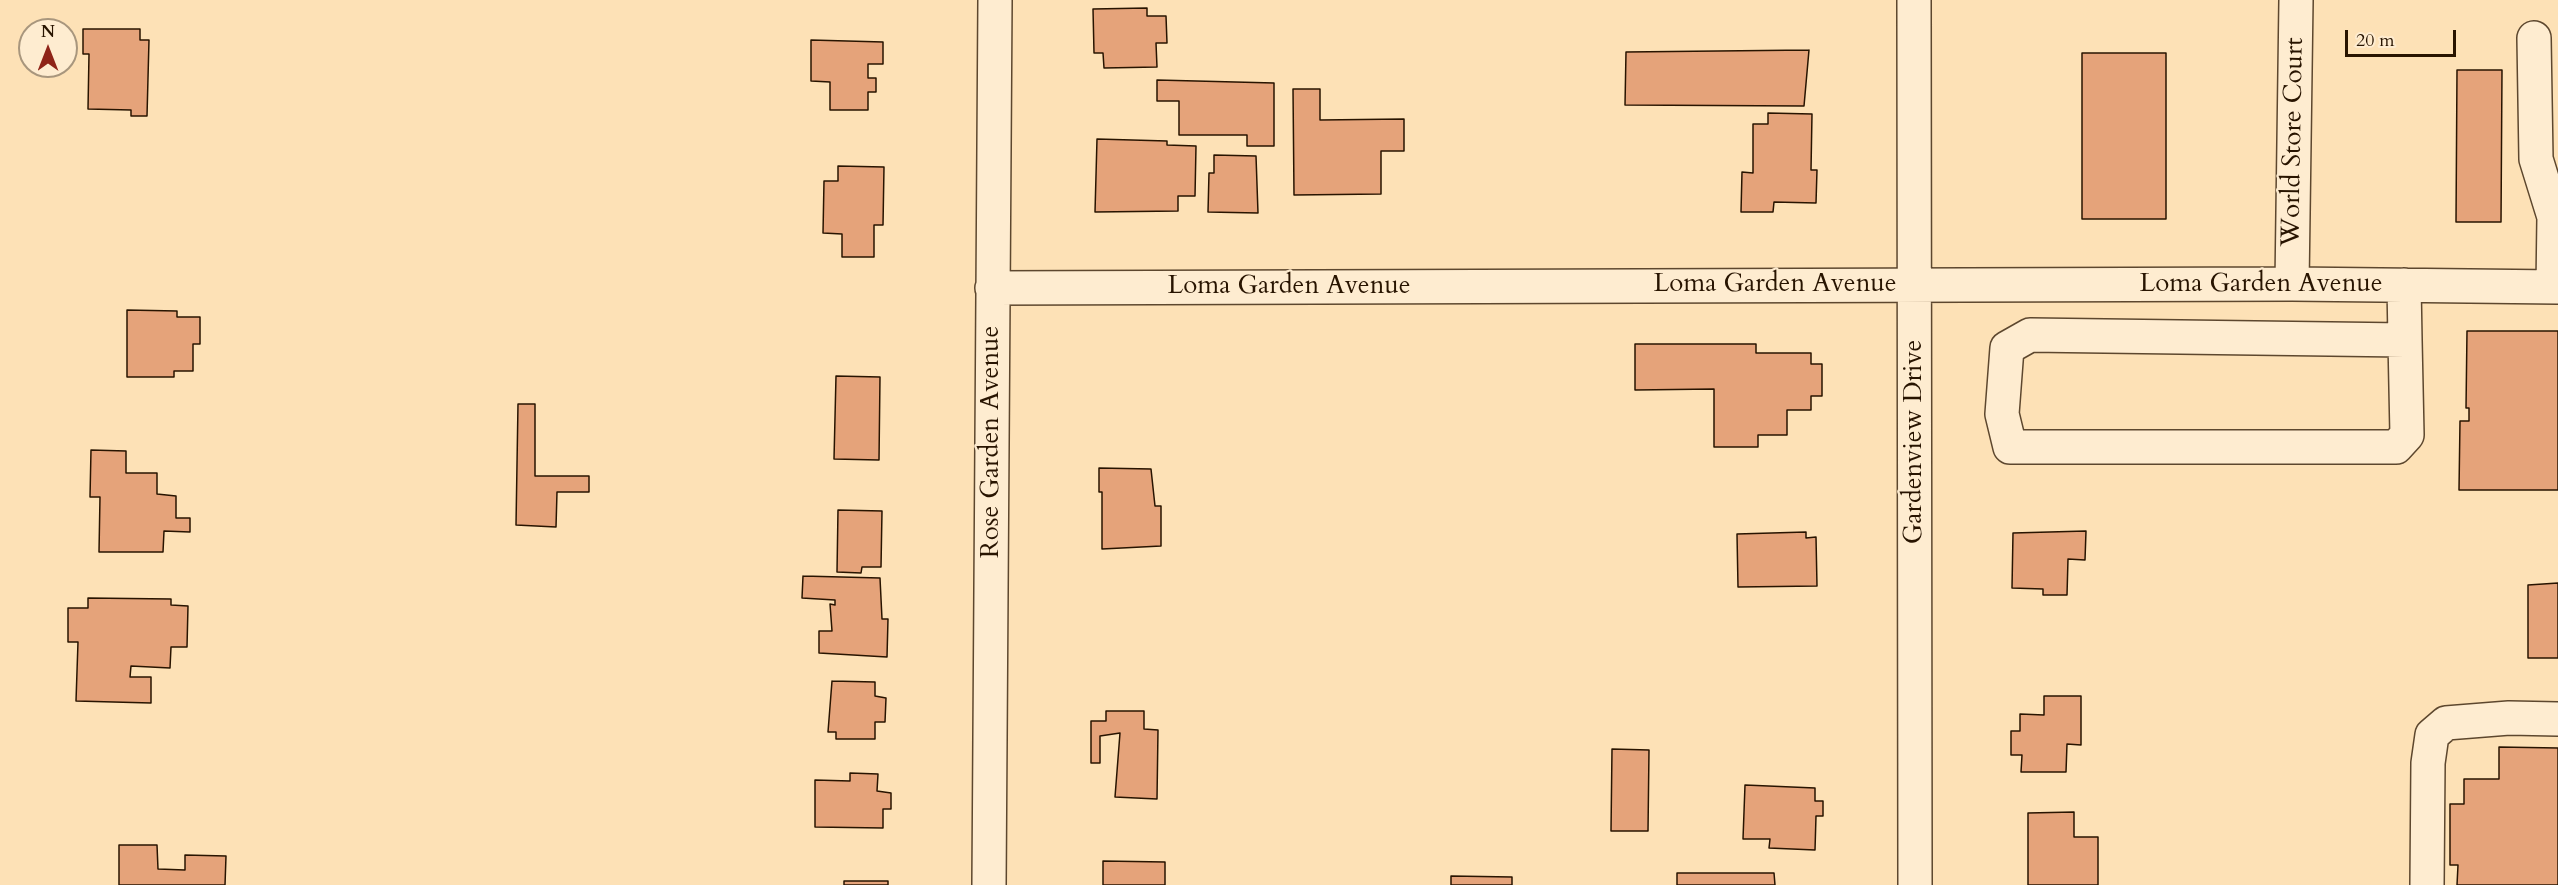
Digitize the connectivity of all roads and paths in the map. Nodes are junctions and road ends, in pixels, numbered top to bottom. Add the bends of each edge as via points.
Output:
1 (994, 0) edge
2 (1914, 0) edge
3 (2296, 0) edge
4 (2534, 38) dead end
5 (2292, 284) junction
6 (1915, 285) junction
7 (2404, 285) junction
8 (2555, 287) edge
9 (992, 288) junction
10 (2406, 340) junction
11 (2558, 718) edge
12 (989, 885) edge
13 (1916, 885) edge
14 (2427, 885) edge

1 - 9 street, Rose Garden Avenue
2 - 6 street, Gardenview Drive
3 - 5 street, World Store Court
4 - 8 street via 2536,159 2554,217
5 - 6 street, Loma Garden Avenue
5 - 7 street, Loma Garden Avenue
6 - 9 street, Loma Garden Avenue
6 - 13 street, Gardenview Drive
7 - 8 street, Loma Garden Avenue
7 - 10 street
9 - 12 street, Rose Garden Avenue
10 - 10 street via 2406,435 2396,447 2010,447 2002,414 2007,348 2030,335
11 - 14 street via 2446,723 2432,735 2428,763

